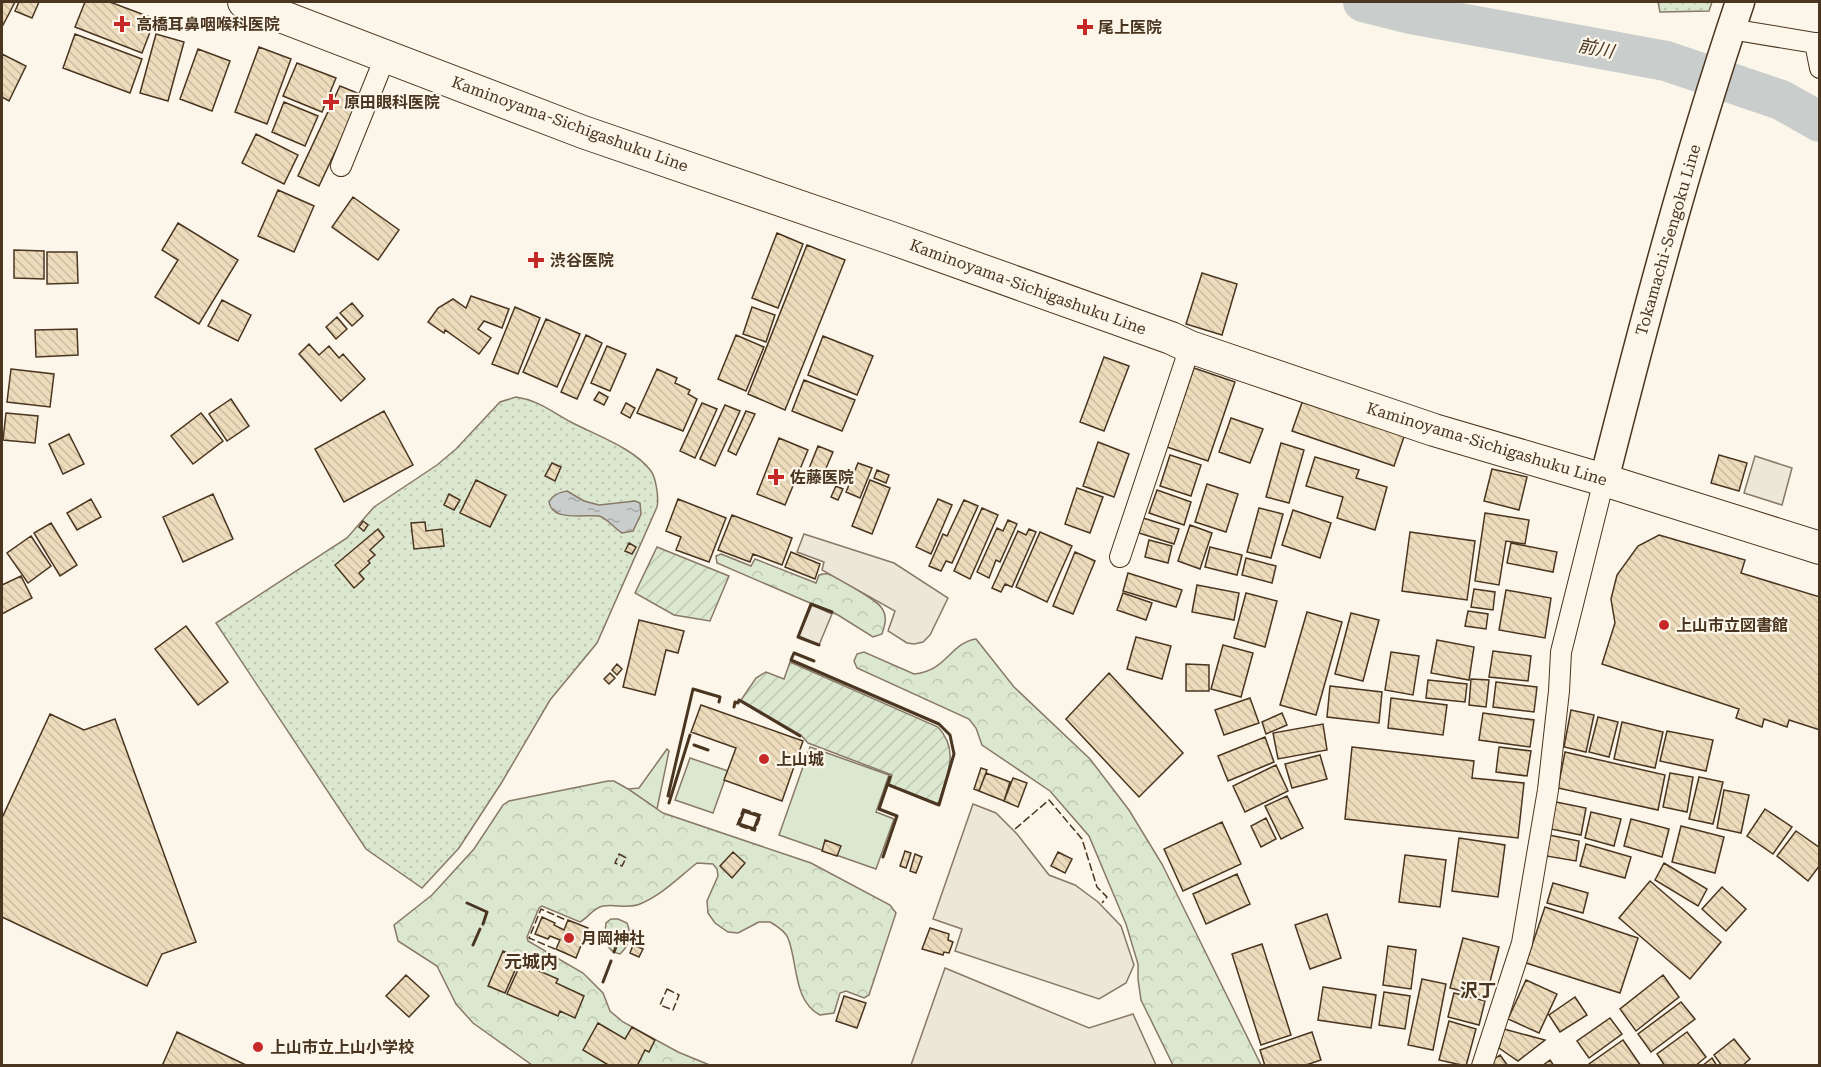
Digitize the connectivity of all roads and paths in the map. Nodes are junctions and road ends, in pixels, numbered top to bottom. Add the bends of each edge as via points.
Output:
1 (244, 2) edge
2 (1740, 2) edge
3 (1727, 39) junction
4 (1817, 43) edge
5 (386, 55) junction
6 (1820, 68) edge
7 (341, 166) dead end
8 (1190, 347) junction
9 (1604, 480) junction
10 (1820, 548) edge
11 (1120, 557) dead end
12 (1482, 1065) edge

1 - 5 main road, Kaminoyama-Sichigashuku Line
2 - 3 main road, Tokamachi-Sengoku Line
3 - 4 street
3 - 9 main road, Tokamachi-Sengoku Line via 1644,322
4 - 6 street
5 - 7 street
5 - 8 main road, Kaminoyama-Sichigashuku Line via 583,132
8 - 9 main road, Kaminoyama-Sichigashuku Line via 1434,430
8 - 11 street
9 - 10 main road, Kaminoyama-Sichigashuku Line
9 - 12 street via 1561,652 1548,790 1522,943

